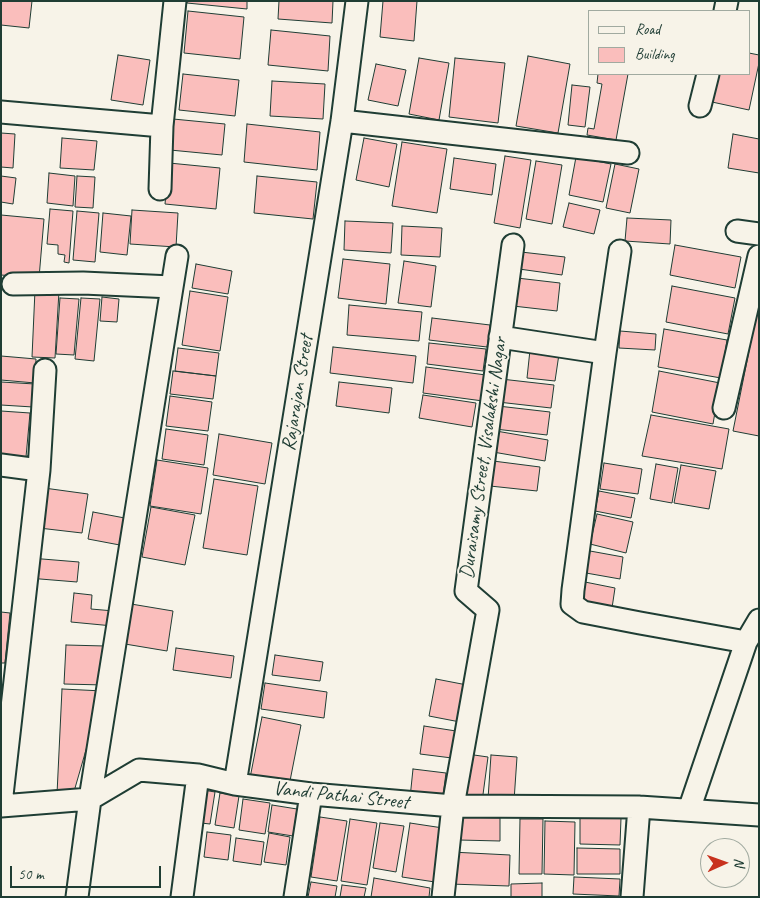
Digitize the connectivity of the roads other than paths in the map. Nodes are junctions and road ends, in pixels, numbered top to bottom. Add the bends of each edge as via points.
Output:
1 (175, 1) edge
2 (357, 1) edge
3 (708, 75) edge
4 (700, 106) dead end
5 (1, 112) edge
6 (342, 121) junction
7 (162, 126) junction
8 (628, 153) dead end
9 (160, 189) dead end
10 (737, 231) dead end
11 (759, 234) edge
12 (513, 246) dead end
13 (620, 251) dead end
14 (177, 256) dead end
15 (759, 256) edge
16 (12, 284) dead end
17 (172, 287) junction
18 (500, 337) junction
19 (605, 353) junction
20 (45, 370) dead end
21 (724, 408) dead end
22 (1, 465) edge
23 (39, 470) junction
24 (759, 620) edge
25 (746, 642) junction
26 (198, 775) junction
27 (235, 784) junction
28 (311, 794) junction
29 (90, 800) junction
30 (1, 805) edge
31 (453, 806) junction
32 (639, 807) junction
33 (690, 810) junction
34 (759, 815) edge
35 (77, 897) edge
36 (182, 897) edge
37 (295, 897) edge
38 (443, 897) edge
39 (632, 897) edge

1 - 7 street
2 - 6 street, Rajarajan Street
3 - 4 street
5 - 7 street
6 - 8 street
6 - 27 street, Rajarajan Street
7 - 9 street
10 - 11 street
12 - 18 street, Duraisamy Street, Visalakshi Nagar
13 - 19 street
14 - 17 street
15 - 21 street
16 - 17 street
17 - 29 street
18 - 19 street
18 - 31 street, Duraisamy Street, Visalakshi Nagar via 466,591 488,610
19 - 25 street via 572,604 583,612
20 - 23 street
22 - 23 street
23 - 30 street
24 - 25 street
25 - 33 street
26 - 27 street, Vandi Pathai Street
26 - 29 street, Vandi Pathai Street via 139,770
26 - 36 street
27 - 28 street, Vandi Pathai Street
28 - 31 street, Vandi Pathai Street
28 - 37 street
29 - 30 street, Vandi Pathai Street
29 - 35 street
31 - 32 street, Vandi Pathai Street
31 - 38 street, Duraisamy Street, Visalakshi Nagar
32 - 33 street, Vandi Pathai Street
32 - 39 street
33 - 34 street, Vandi Pathai Street

